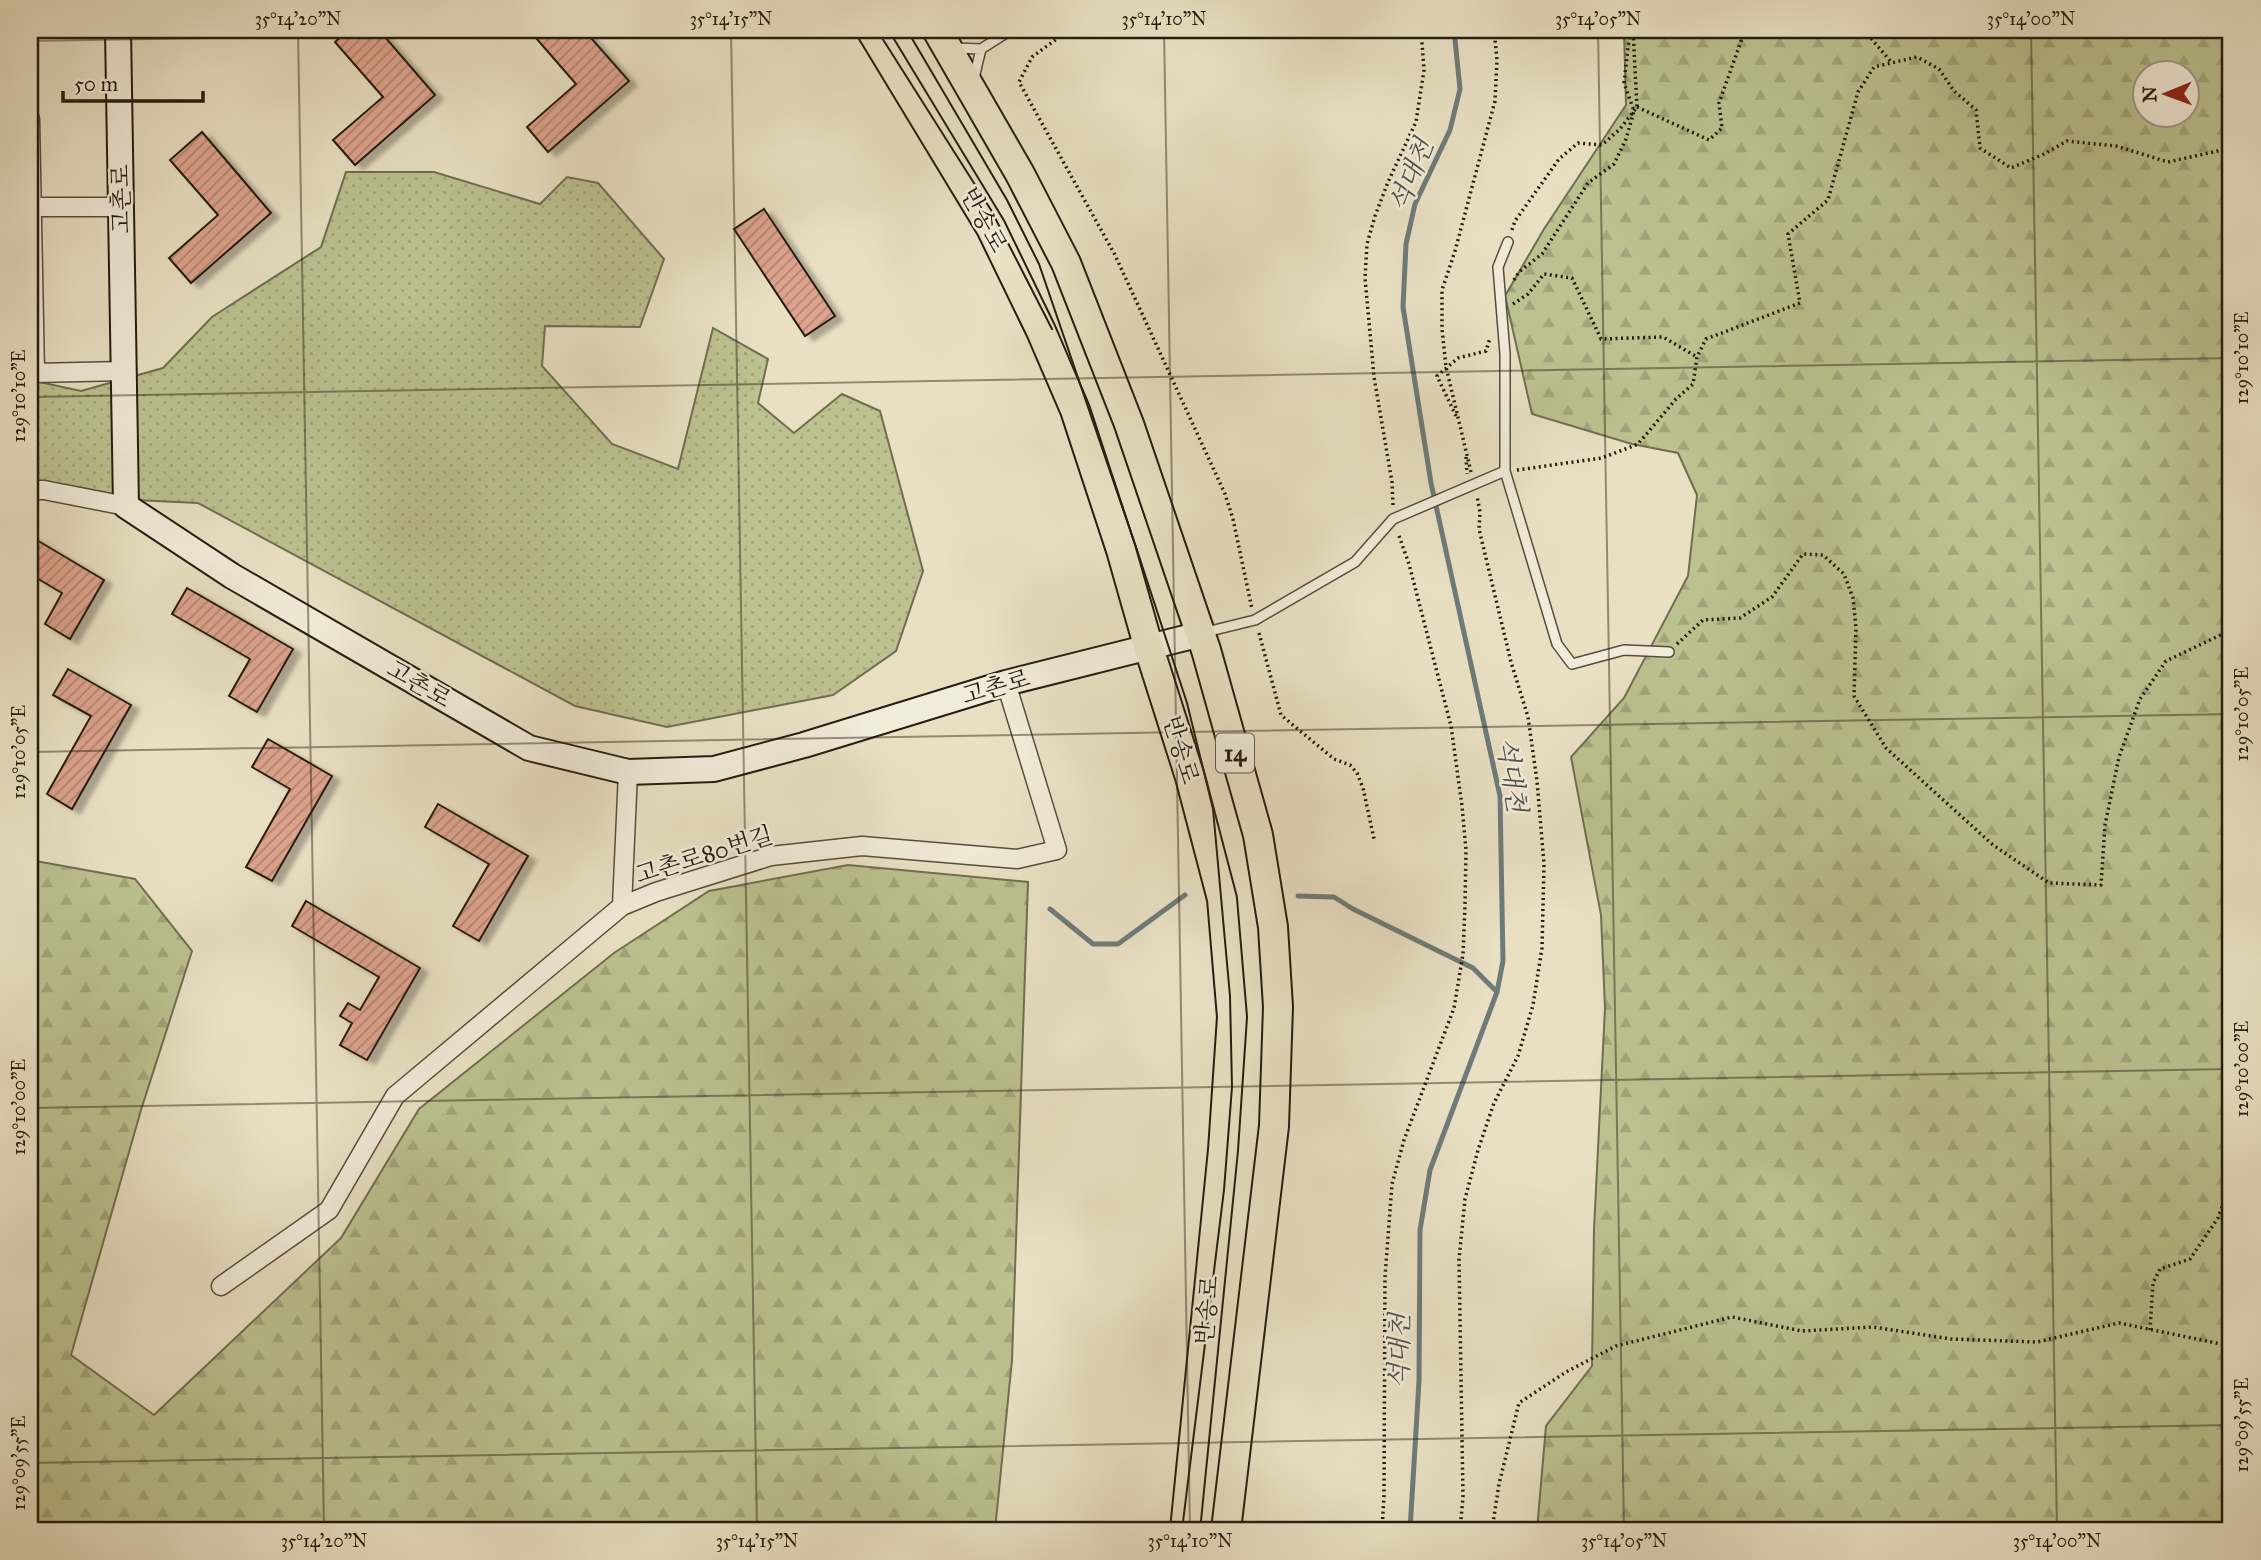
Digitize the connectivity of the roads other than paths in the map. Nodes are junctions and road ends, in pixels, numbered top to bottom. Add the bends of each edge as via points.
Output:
1 (118, 30) edge
2 (871, 30) edge
3 (1011, 30) edge
4 (942, 39) edge
5 (981, 49) junction
6 (971, 89) junction
7 (30, 119) edge
8 (31, 207) edge
9 (121, 207) junction
10 (1508, 242) road end
11 (124, 370) junction
12 (1505, 471) junction
13 (30, 490) edge
14 (125, 506) junction
15 (1201, 634) junction
16 (1148, 645) junction
17 (1669, 652) road end
18 (1006, 683) junction
19 (628, 772) junction
20 (622, 906) junction
21 (221, 1286) dead end
22 (1185, 1530) edge
23 (1226, 1530) edge

1 - 9 street, 고촌로
2 - 16 main road, 반송로 / 14 via 991,228 1041,331 1075,410
3 - 5 lane
4 - 5 lane
4 - 6 main road, 반송로 / 14
5 - 6 lane
6 - 15 main road, 반송로 / 14 via 1066,263 1129,424
7 - 8 street
8 - 9 street
8 - 11 street via 35,373
9 - 11 street, 고촌로
10 - 12 lane via 1498,267 1505,354
11 - 14 street, 고촌로
12 - 15 lane via 1393,519 1355,562 1255,620
12 - 17 lane via 1557,644 1572,664 1624,650
13 - 14 street
14 - 19 street, 고촌로 via 232,576 529,748
15 - 16 street, 고촌로
15 - 23 main road, 반송로 / 14 via 1258,835 1273,927 1278,1007 1274,1126
16 - 18 street, 고촌로
16 - 22 main road, 반송로 / 14 via 1222,899 1232,1017
18 - 19 street, 고촌로 via 714,769
18 - 20 street, 고촌로80번길 via 1057,850 1017,859 862,846 771,856
19 - 20 street
20 - 21 street, 고촌로80번길 via 396,1096 329,1210

